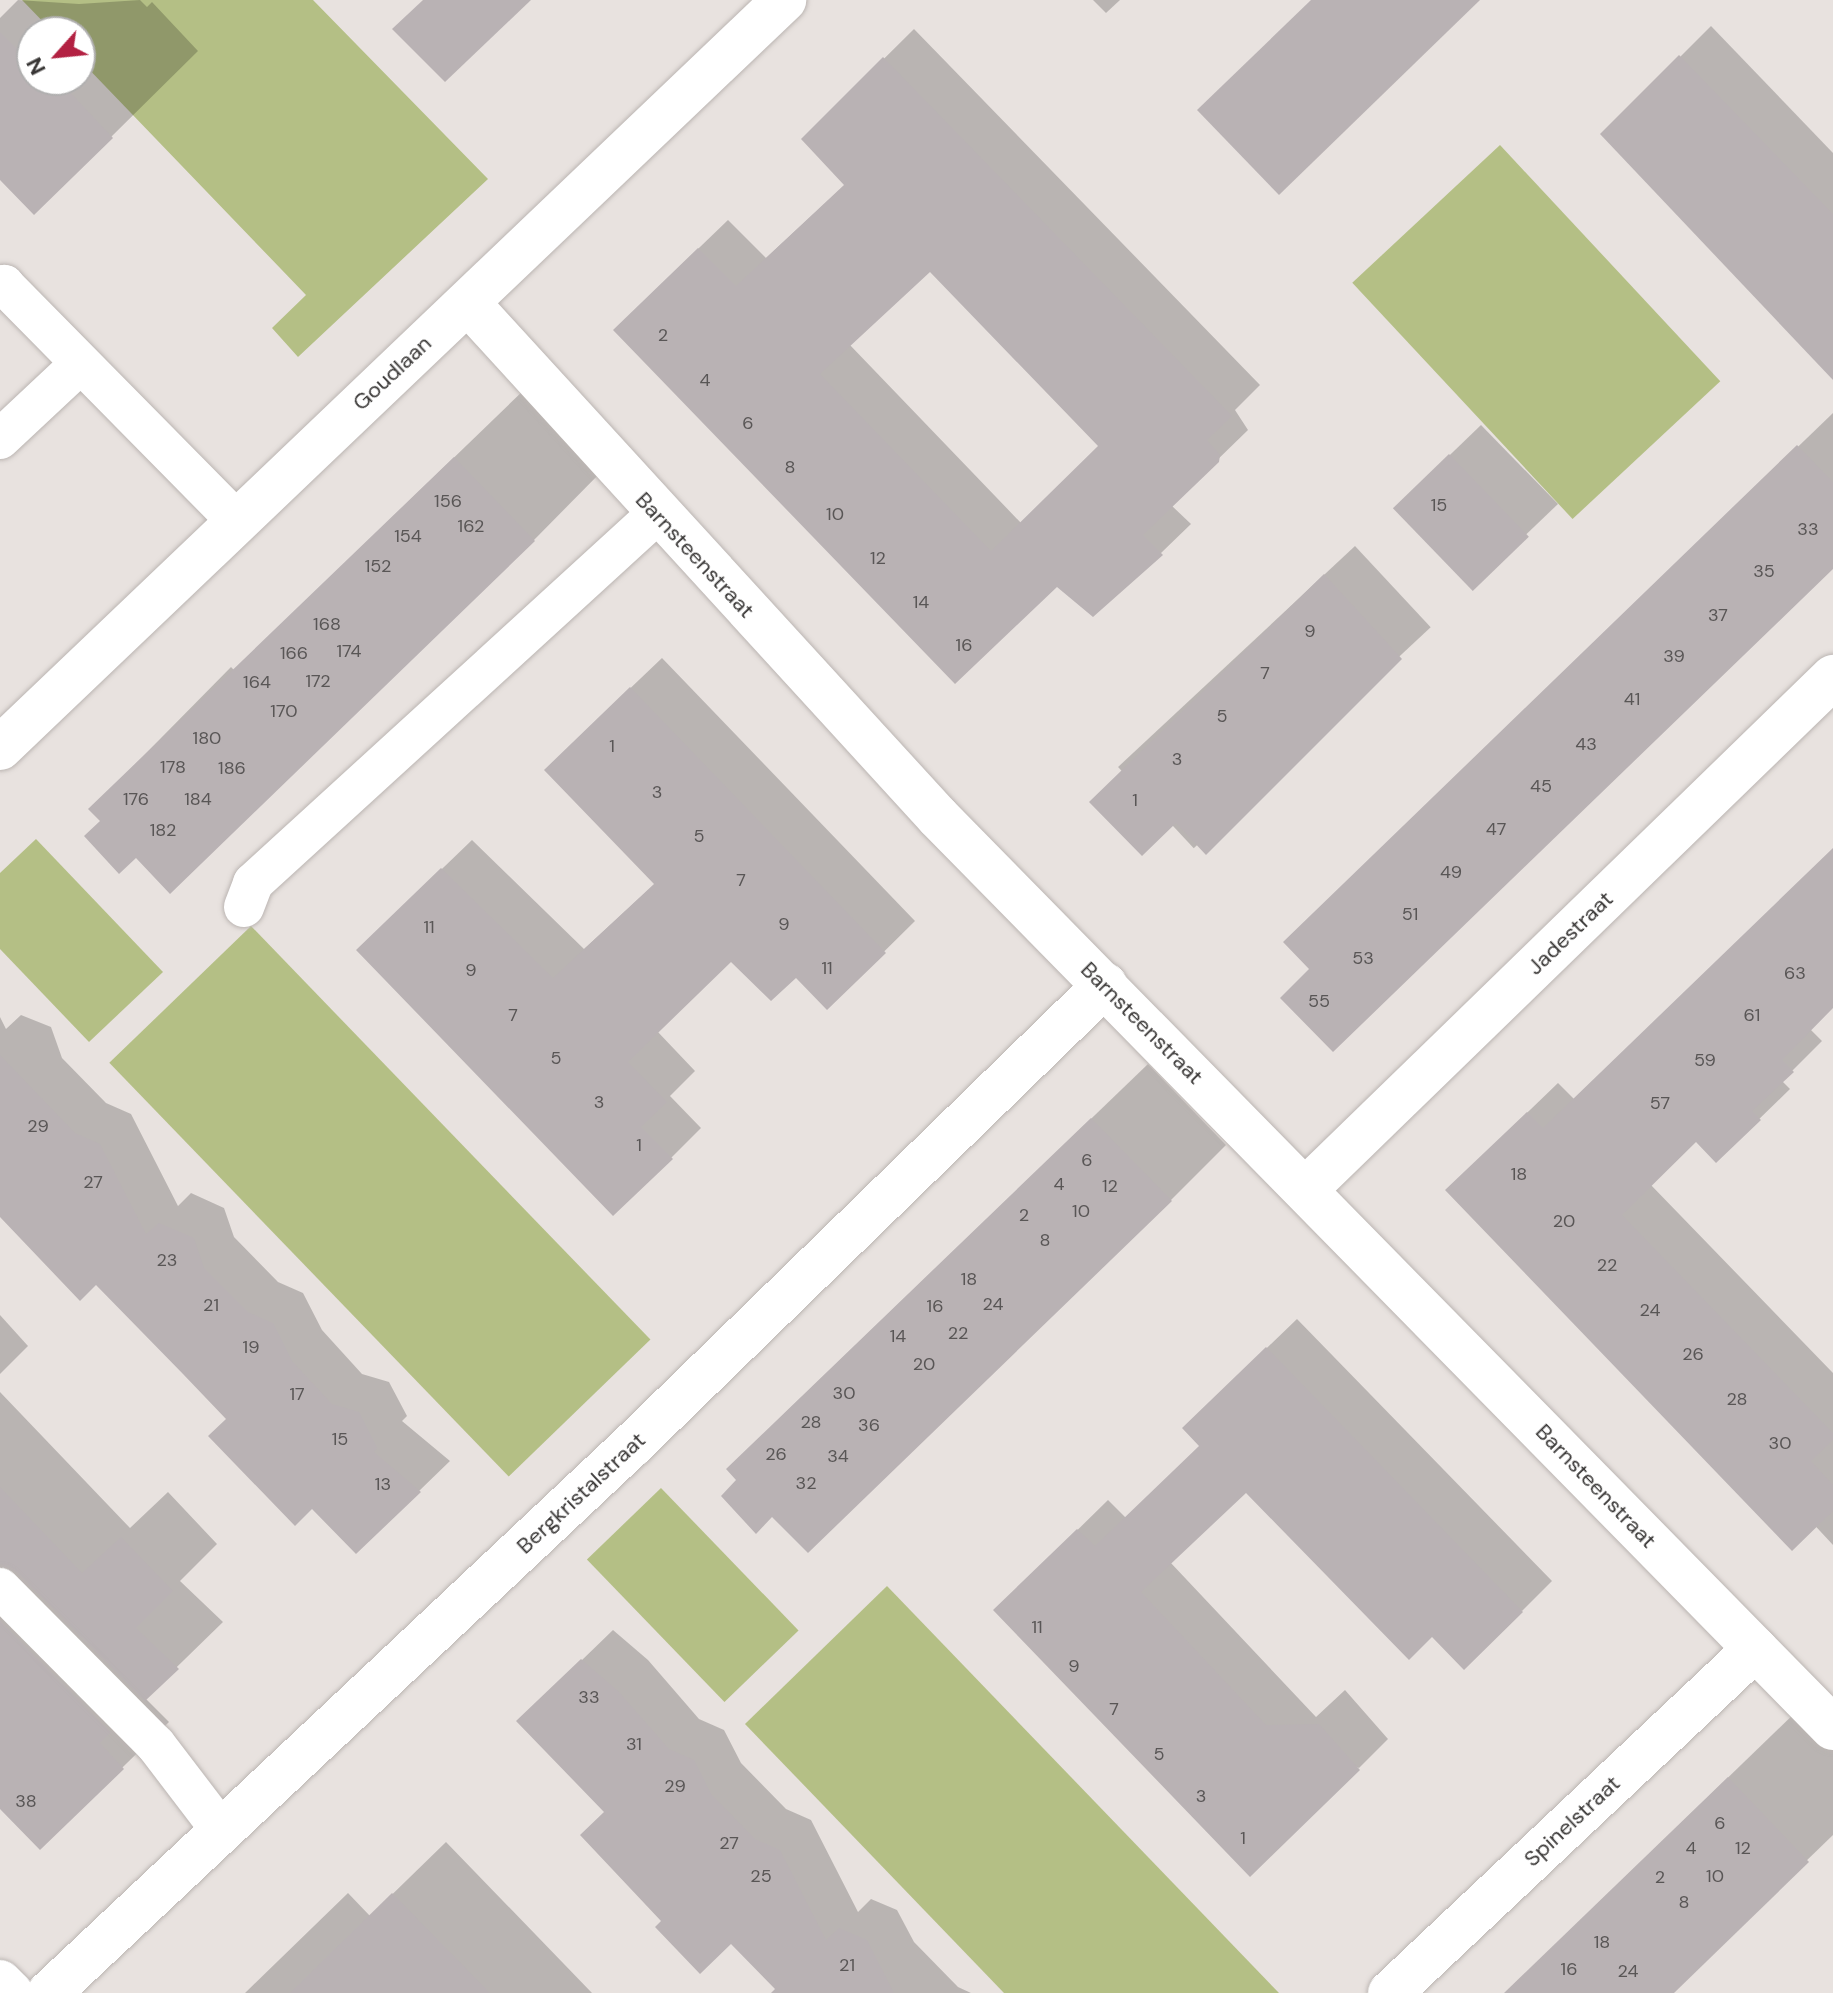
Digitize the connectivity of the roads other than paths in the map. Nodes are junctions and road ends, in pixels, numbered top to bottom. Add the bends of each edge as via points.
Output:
1 (784, 0) edge
2 (0, 289) edge
3 (468, 303) junction
4 (79, 365) junction
5 (0, 439) edge
6 (657, 514) junction
7 (236, 520) junction
8 (1833, 677) edge
9 (0, 748) edge
10 (244, 907) dead end
11 (1105, 985) junction
12 (1306, 1189) junction
13 (0, 1588) edge
14 (1755, 1649) junction
15 (1833, 1728) edge
16 (220, 1829) junction
17 (0, 1982) edge
18 (11, 1993) edge
19 (49, 1993) edge
20 (1390, 1993) edge

1 - 3 street, Goudlaan
2 - 4 lane via 4,285
3 - 6 street, Barnsteenstraat
3 - 7 street, Goudlaan
4 - 5 lane
4 - 7 lane
6 - 10 lane via 253,883
6 - 11 street, Barnsteenstraat via 938,817
7 - 9 street, Goudlaan
8 - 12 street, Jadestraat
11 - 12 street, Barnsteenstraat
11 - 16 street, Bergkristalstraat via 632,1445
12 - 14 street, Barnsteenstraat
13 - 16 lane via 156,1745
14 - 15 street, Barnsteenstraat
14 - 20 street, Spinelstraat
16 - 19 street, Bergkristalstraat
17 - 18 street

